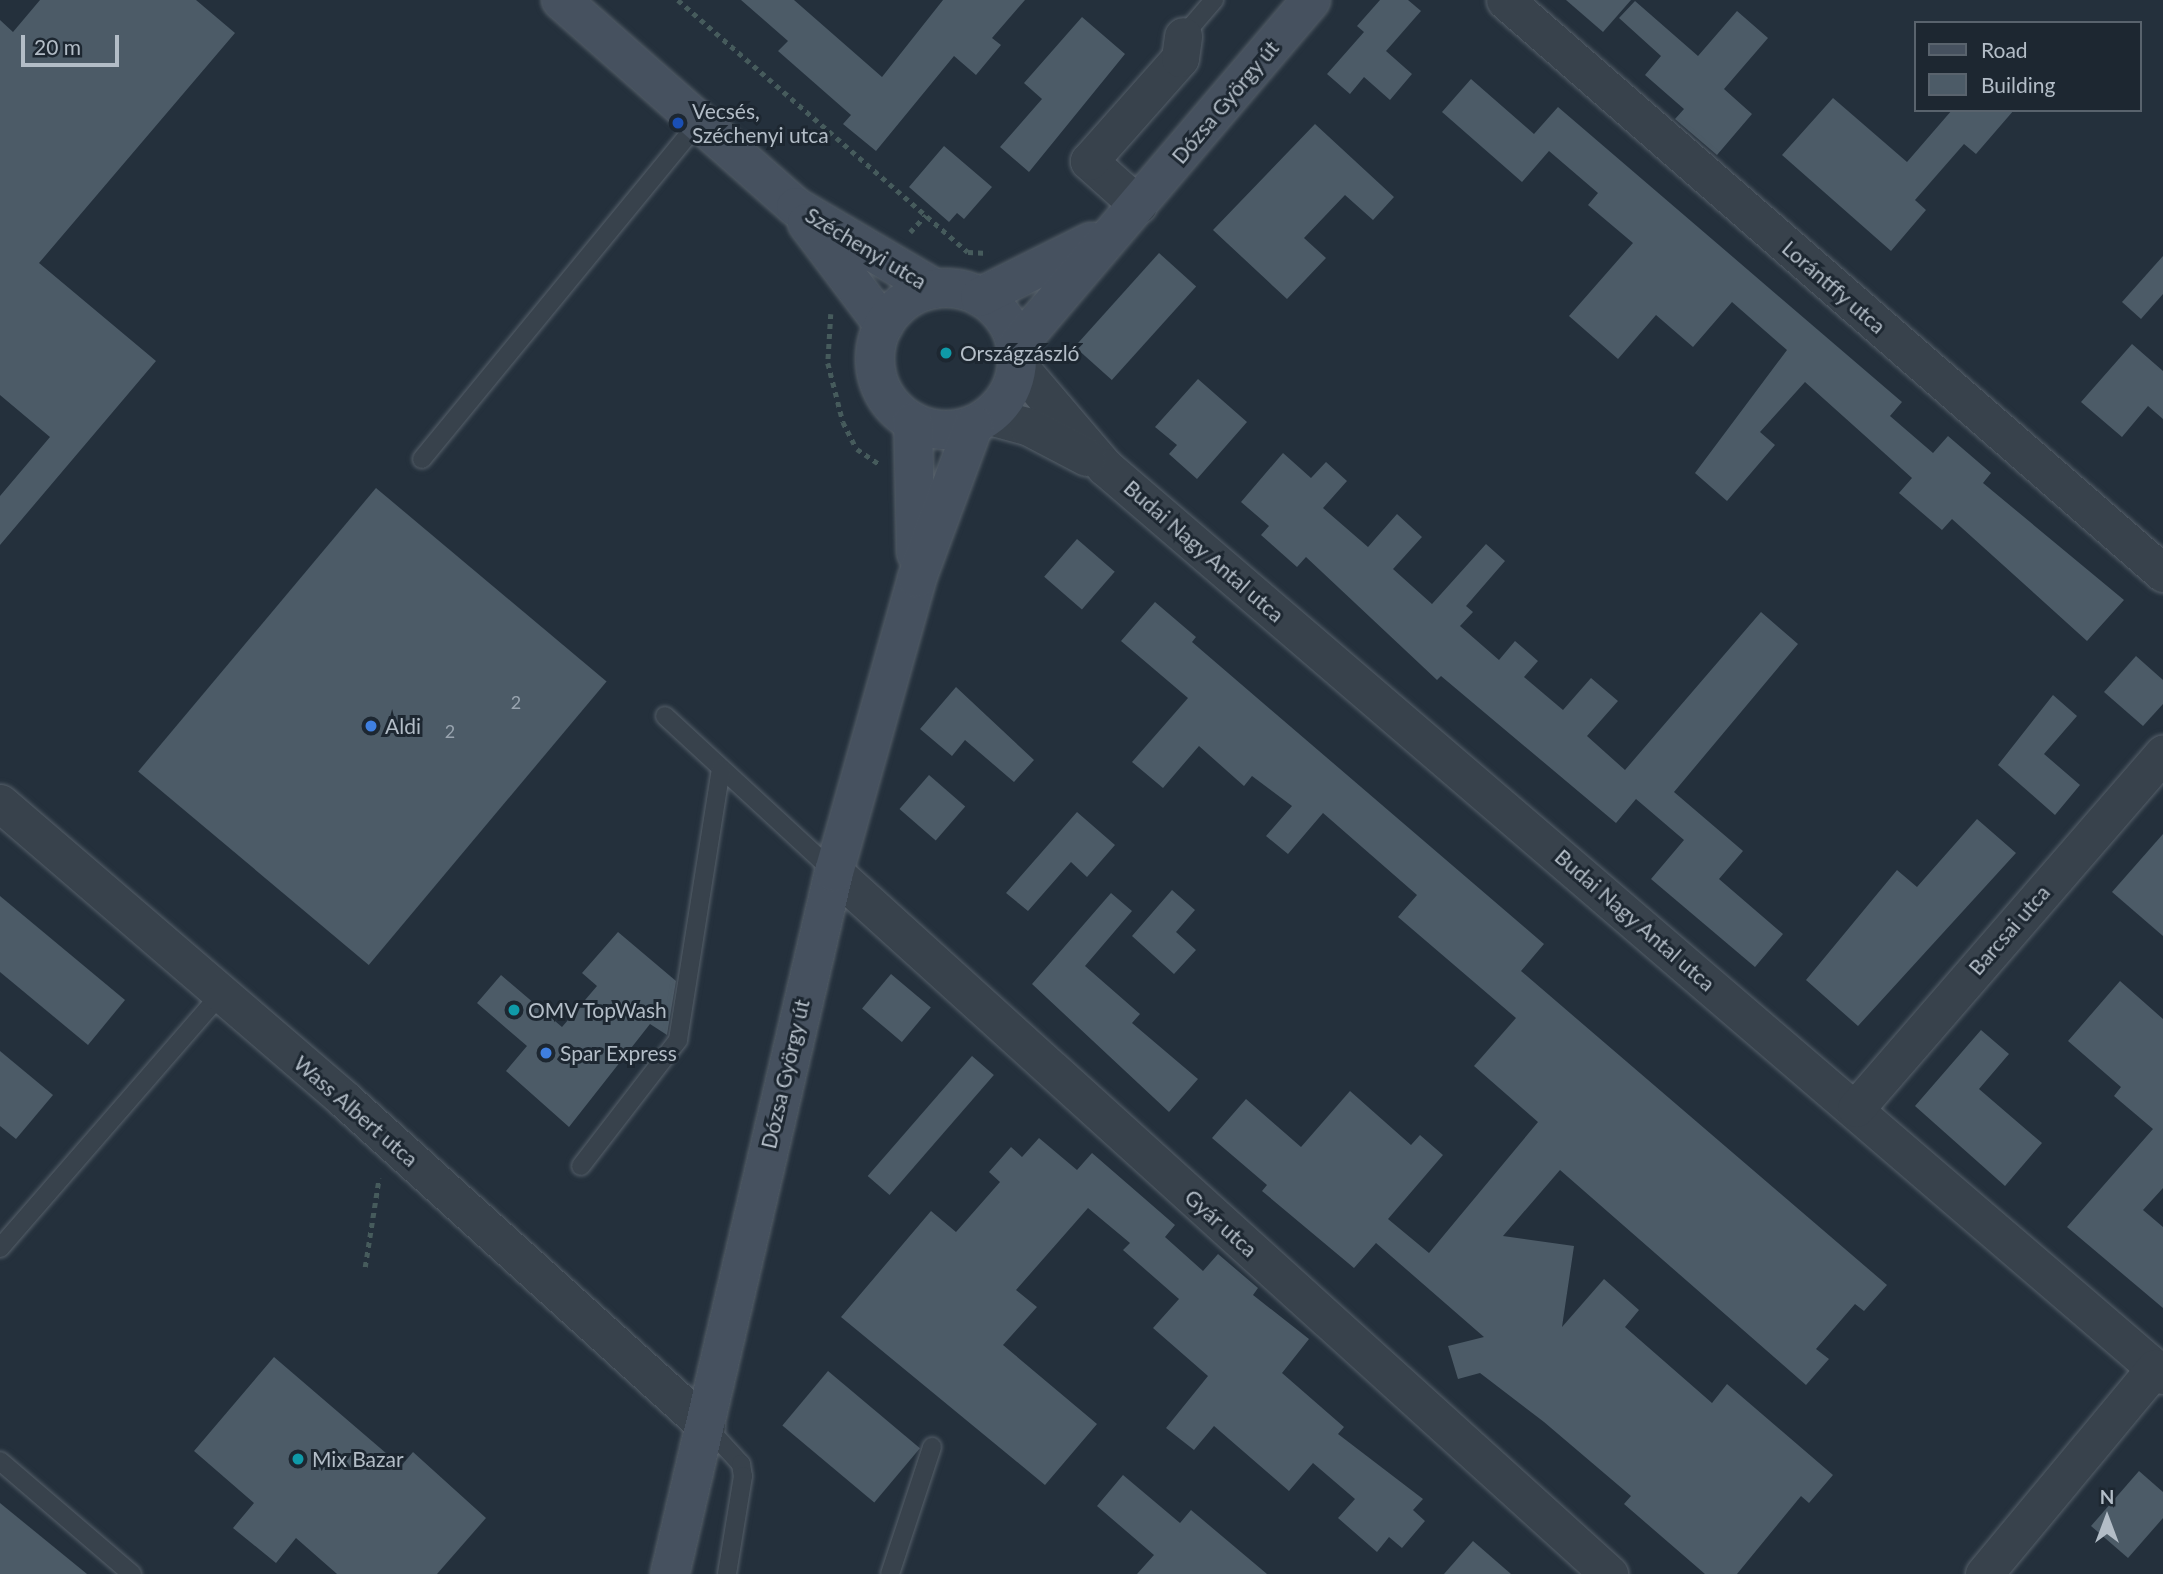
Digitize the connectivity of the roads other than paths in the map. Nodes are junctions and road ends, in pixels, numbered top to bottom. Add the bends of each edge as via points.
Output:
1 (561, 0) edge
2 (1213, 0) edge
3 (1311, 0) edge
4 (1505, 0) edge
5 (1183, 36) joint
6 (700, 121) junction
7 (796, 207) junction
8 (1128, 216) junction
9 (935, 289) junction
10 (980, 297) junction
11 (884, 325) junction
12 (1016, 355) junction
13 (981, 421) junction
14 (913, 422) junction
15 (422, 459) dead end
16 (1105, 467) junction
17 (2163, 573) edge
18 (917, 578) junction
19 (665, 716) dead end
20 (2163, 752) edge
21 (722, 769) junction
22 (0, 803) edge
23 (834, 872) junction
24 (221, 994) junction
25 (1856, 1108) junction
26 (581, 1166) dead end
27 (0, 1248) edge
28 (2159, 1372) edge
29 (706, 1426) junction
30 (932, 1447) dead end
31 (0, 1461) edge
32 (132, 1574) edge
33 (670, 1574) edge
34 (726, 1574) edge
35 (890, 1574) edge
36 (1609, 1574) edge
37 (1984, 1574) edge

1 - 6 main road, Széchenyi utca
2 - 5 lane
3 - 8 main road, Dózsa György út
4 - 17 street, Lorántffy utca
5 - 8 street via 1180,58 1089,161
6 - 7 main road, Széchenyi utca
6 - 15 lane
7 - 9 main road, Széchenyi utca
7 - 11 main road, Széchenyi utca
8 - 10 main road, Dózsa György út
8 - 12 main road, Dózsa György út via 1050,299
9 - 10 main road
9 - 11 main road via 897,308
10 - 12 main road via 1001,314
11 - 14 main road via 876,346 882,390
12 - 13 main road via 1004,401
12 - 16 street, Budai Nagy Antal utca
13 - 14 main road via 932,429
13 - 16 street, Budai Nagy Antal utca via 1027,426
13 - 18 main road, Dózsa György út
14 - 18 main road, Dózsa György út
16 - 25 street, Budai Nagy Antal utca
18 - 23 main road, Dózsa György út
19 - 21 lane
20 - 25 street, Barcsai utca
21 - 23 lane
21 - 26 lane via 678,1040
22 - 24 street, Wass Albert utca
23 - 29 main road, Dózsa György út
23 - 36 street, Gyár utca
24 - 27 lane
24 - 29 street, Wass Albert utca
25 - 28 street, Budai Nagy Antal utca
28 - 37 street
29 - 33 main road, Dózsa György út
29 - 34 lane via 741,1464 743,1476
30 - 35 lane
31 - 32 lane

